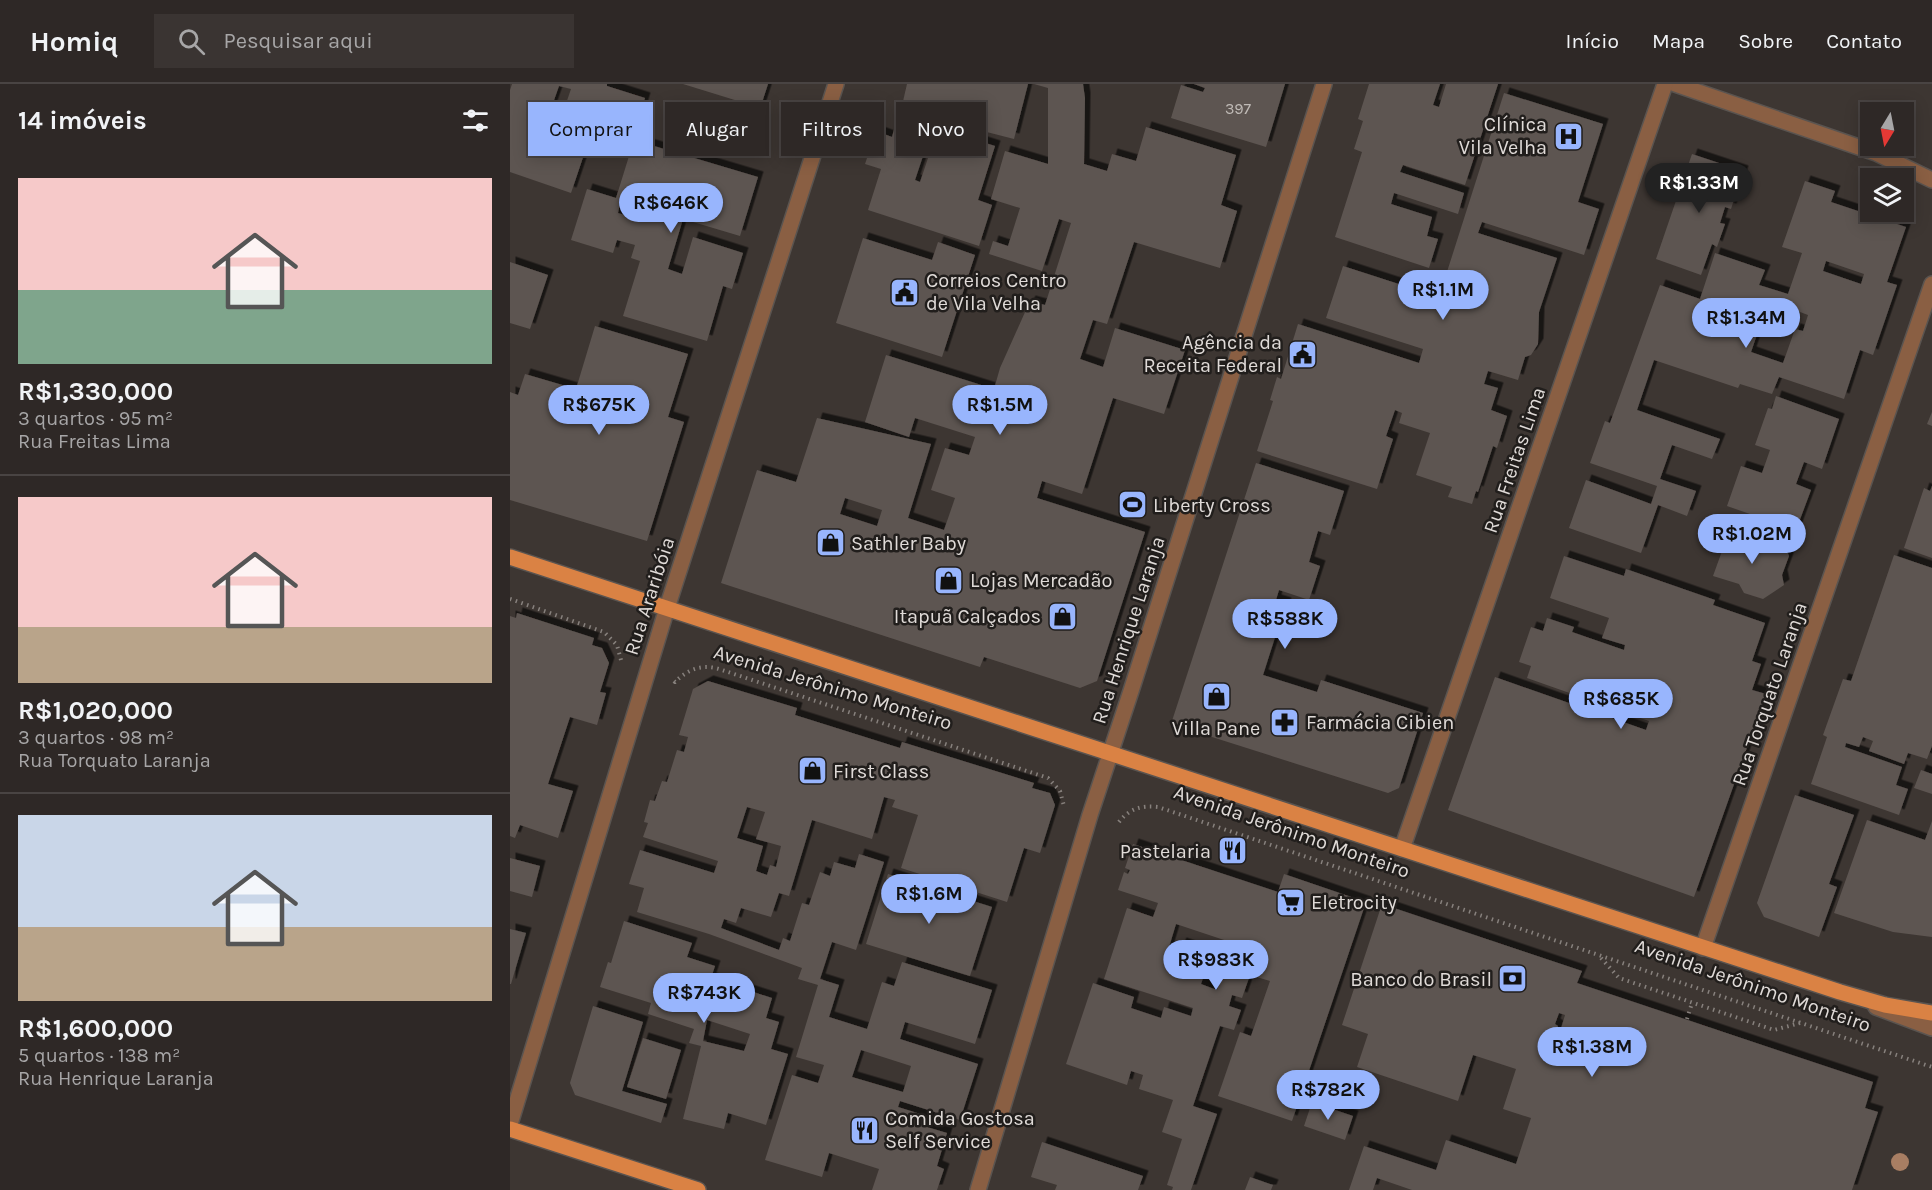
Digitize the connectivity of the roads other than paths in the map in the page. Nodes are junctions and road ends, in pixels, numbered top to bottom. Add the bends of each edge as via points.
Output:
1 (836, 84) edge
2 (1324, 84) edge
3 (1665, 84) edge
4 (1675, 84) edge
5 (1932, 180) edge
6 (1932, 284) edge
7 (510, 557) edge
8 (667, 608) junction
9 (1111, 754) junction
10 (1402, 849) junction
11 (1703, 948) junction
12 (1840, 992) junction
13 (1932, 1013) edge
14 (1932, 1028) edge
15 (510, 1124) edge
16 (510, 1129) edge
17 (698, 1190) edge
18 (978, 1190) edge

1 - 8 street, Rua Araribóia
2 - 9 street, Rua Henrique Laranja
3 - 10 street, Rua Freitas Lima
4 - 5 street via 1876,153
6 - 11 street, Rua Torquato Laranja
7 - 8 main road, Avenida Jerônimo Monteiro
8 - 9 main road, Avenida Jerônimo Monteiro
8 - 15 street, Rua Araribóia
9 - 10 main road, Avenida Jerônimo Monteiro
9 - 18 street, Rua Henrique Laranja
10 - 11 main road, Avenida Jerônimo Monteiro
11 - 12 main road, Avenida Jerônimo Monteiro
12 - 13 main road
12 - 14 street, Avenida Jerônimo Monteiro
16 - 17 main road

